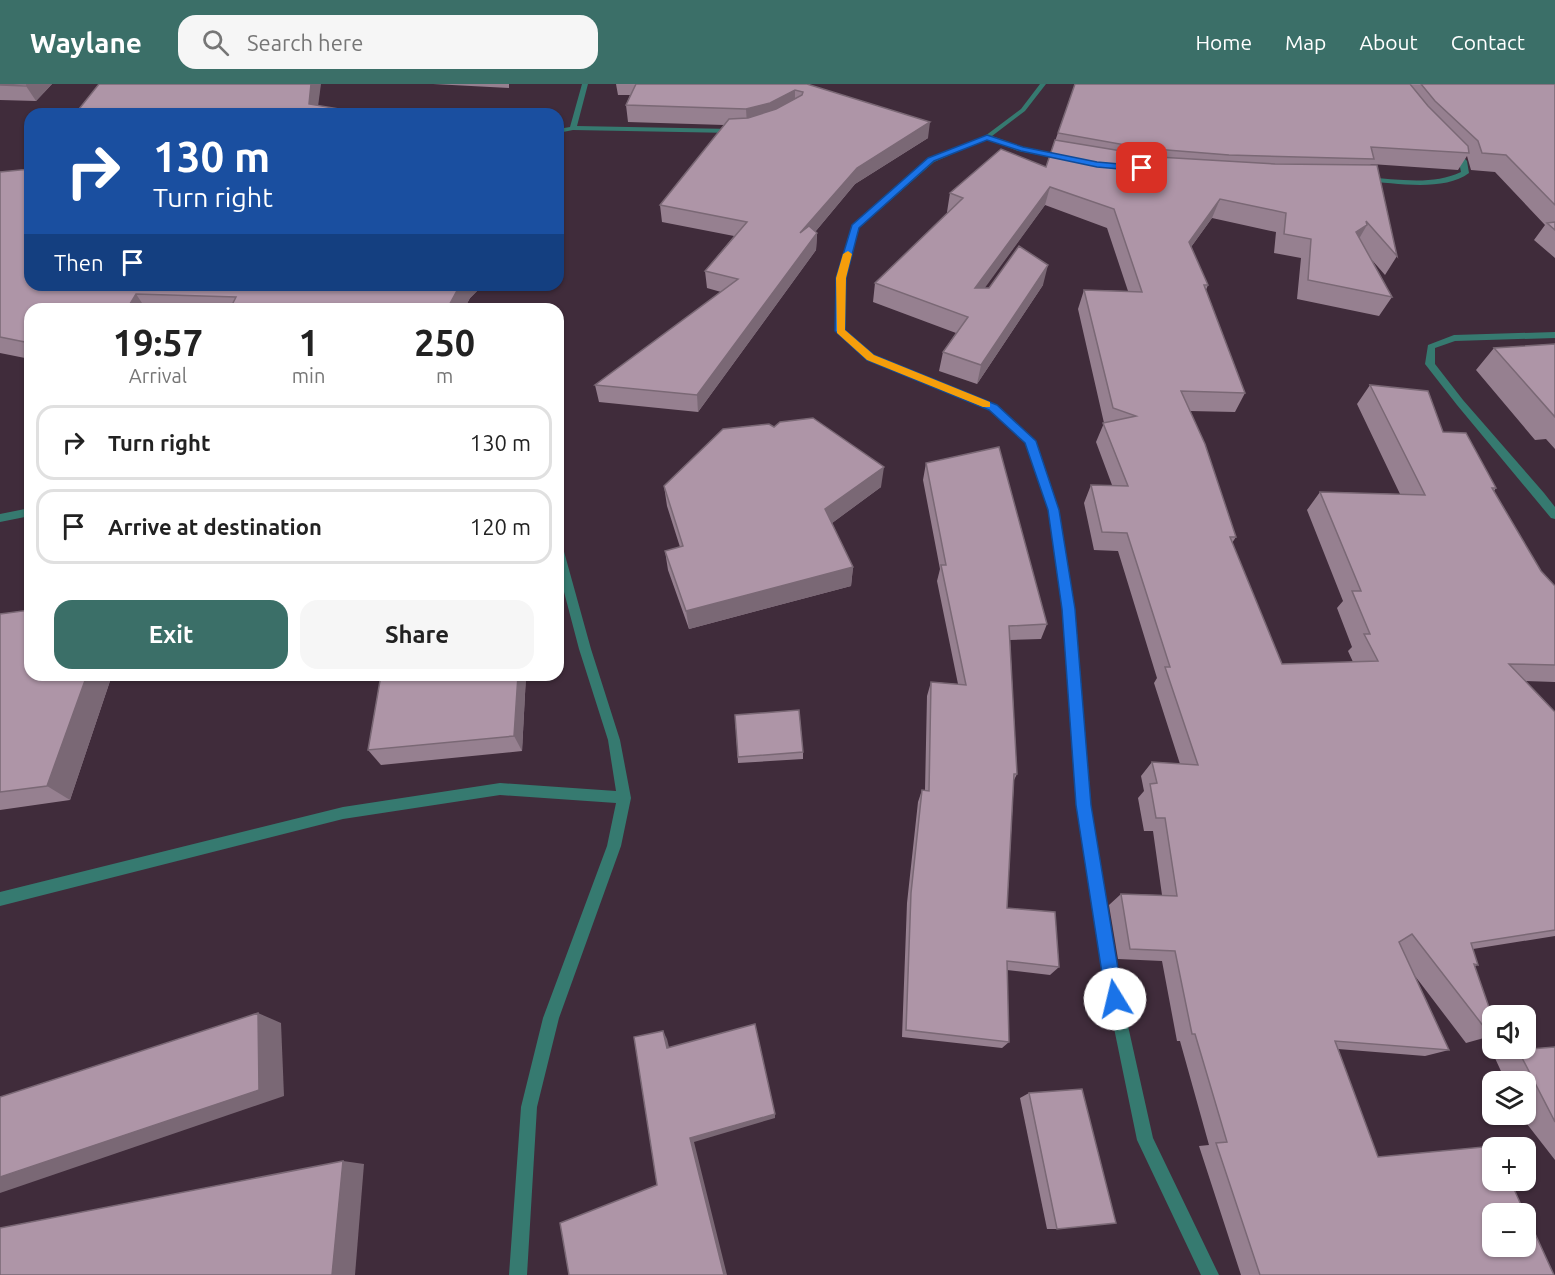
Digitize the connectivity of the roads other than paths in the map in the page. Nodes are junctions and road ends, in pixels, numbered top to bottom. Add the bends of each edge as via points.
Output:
1 (585, 84) edge
2 (1042, 84) edge
3 (573, 128) junction
4 (564, 130) edge
5 (739, 130) edge
6 (987, 137) junction
7 (1446, 145) edge
8 (1076, 160) edge
9 (1356, 179) edge
10 (1555, 335) edge
11 (24, 513) edge
12 (1555, 515) edge
13 (0, 518) edge
14 (564, 570) edge
15 (624, 798) junction
16 (0, 899) edge
17 (518, 1275) edge
18 (1210, 1275) edge

1 - 3 street
2 - 6 street via 1023,110
3 - 4 street
3 - 5 street
6 - 8 street via 1021,149
6 - 18 street via 931,160 855,227 841,278 840,331 871,358 993,407 1030,441 1053,510 1069,609 1083,805 1115,999 1145,1140
7 - 9 street via 1463,161 1465,173 1458,178
10 - 12 street via 1454,338 1431,347 1430,364
11 - 13 street
14 - 15 street via 614,740
15 - 16 street via 500,789 343,813
15 - 17 street via 614,846 551,1018 529,1107

